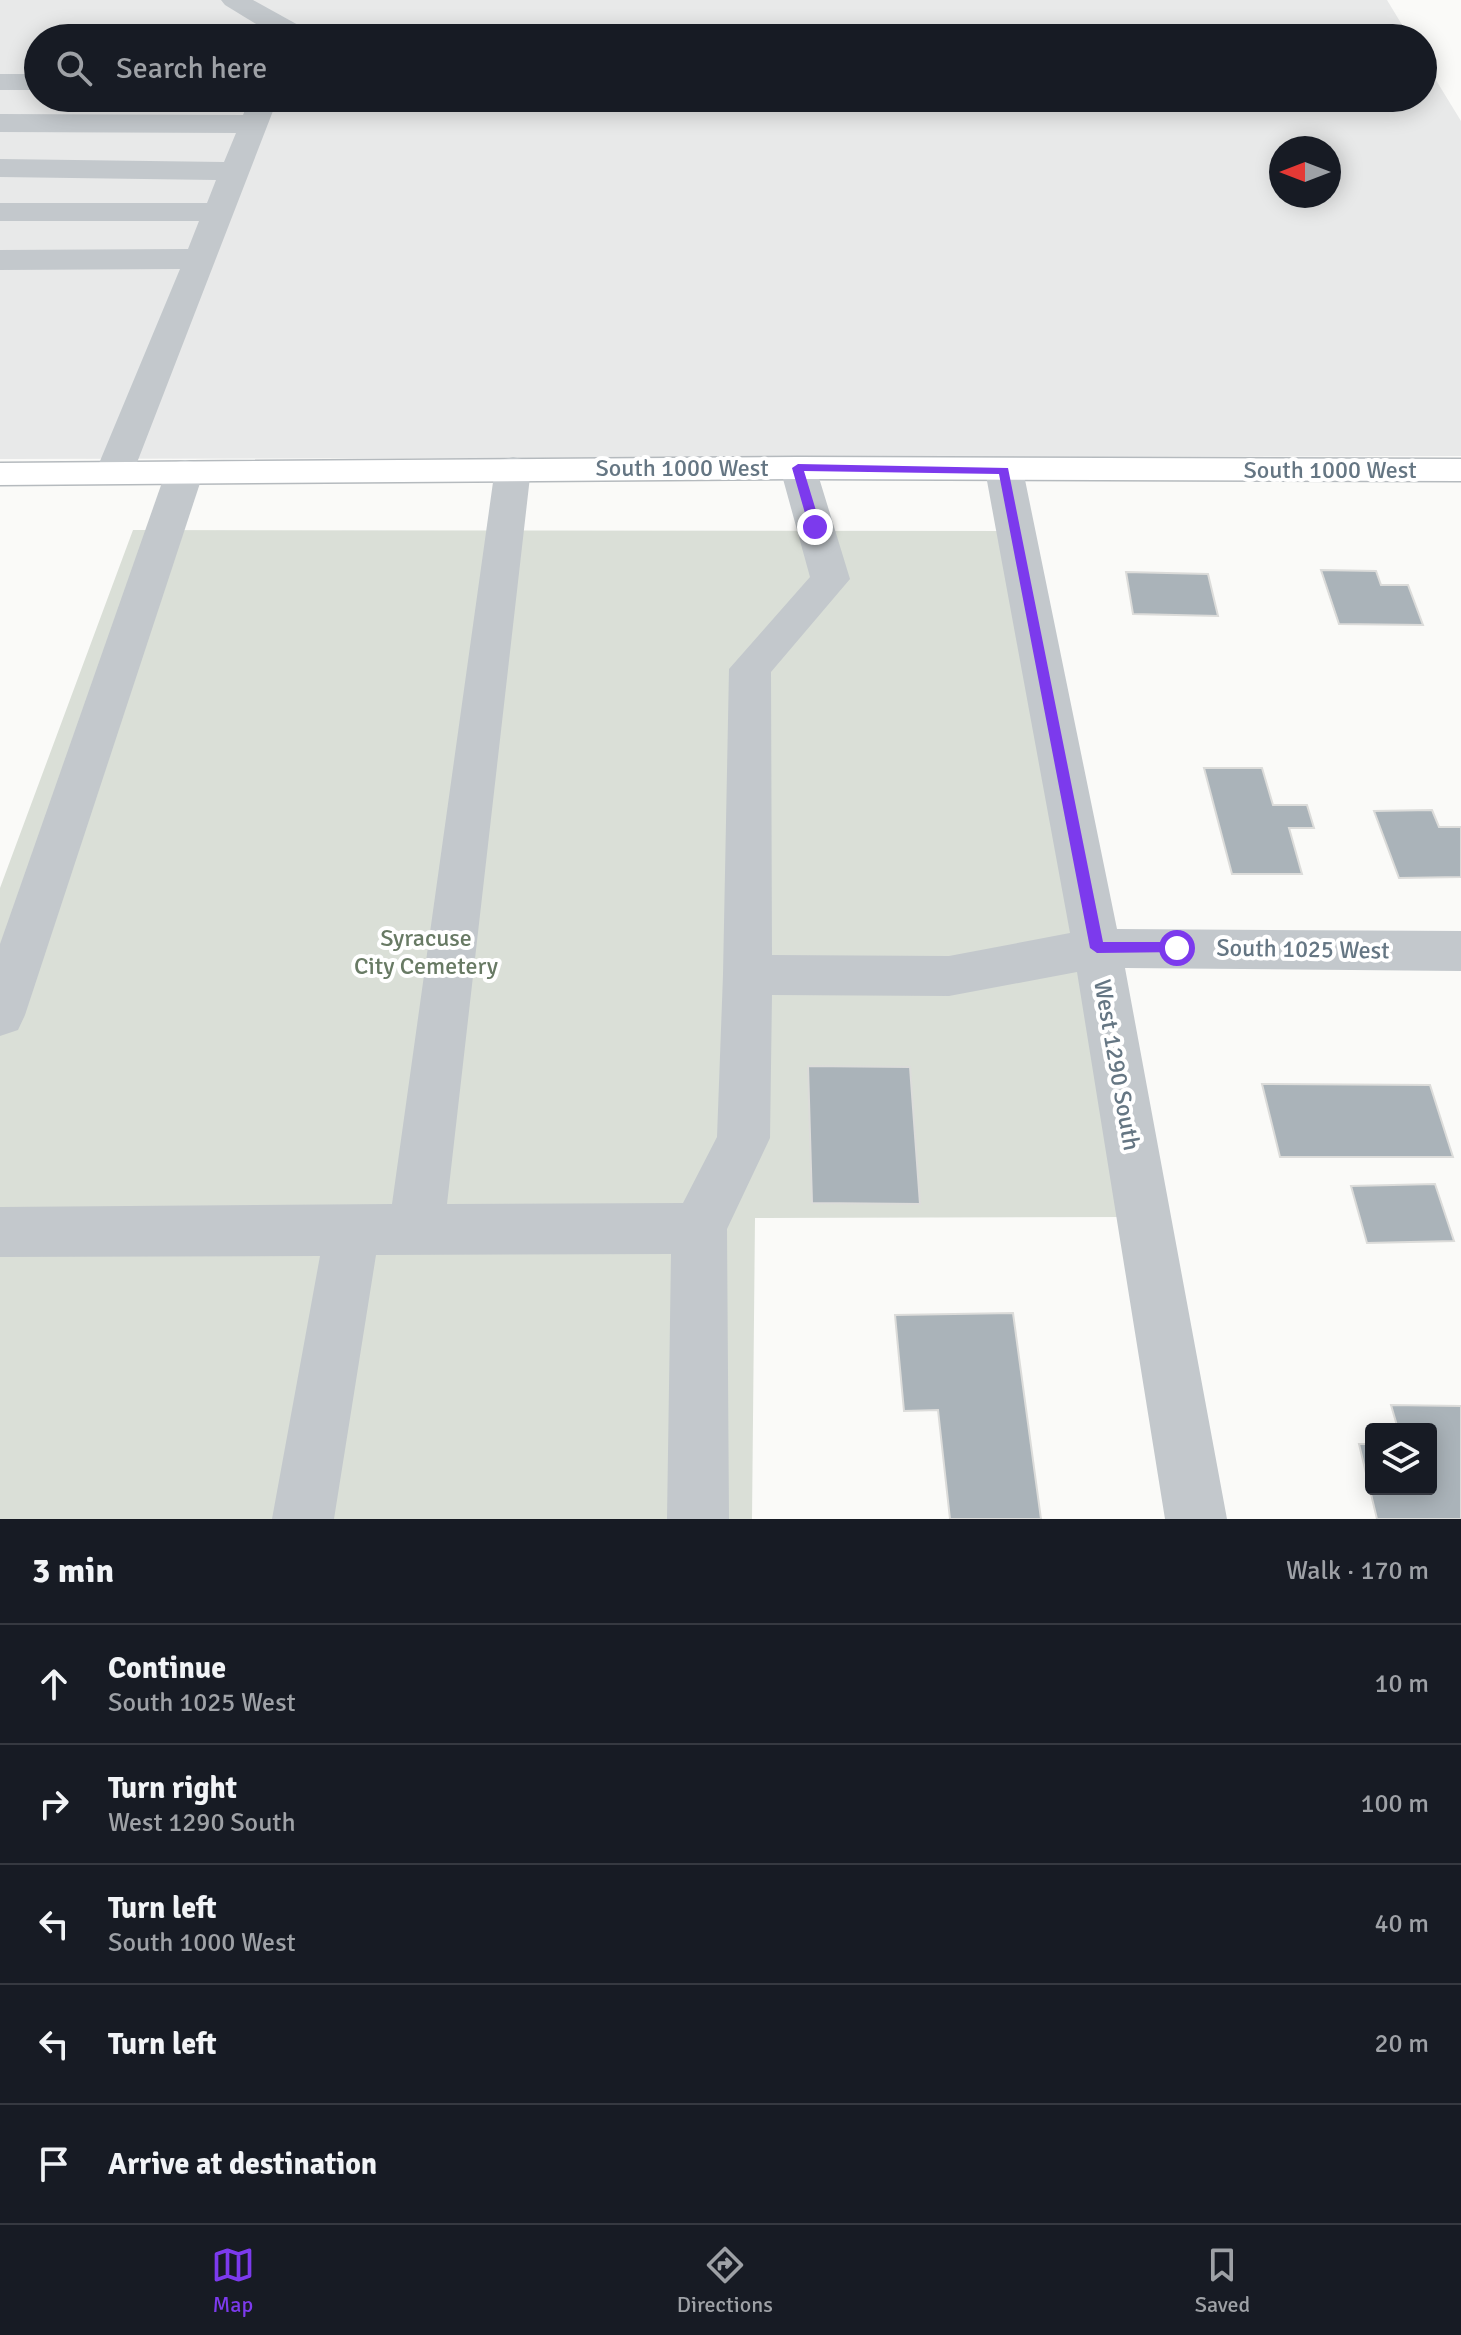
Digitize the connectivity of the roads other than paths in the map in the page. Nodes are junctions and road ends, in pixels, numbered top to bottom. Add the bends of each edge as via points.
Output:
1 (234, 0) edge
2 (277, 24) edge
3 (0, 82) edge
4 (24, 82) edge
5 (237, 112) edge
6 (259, 112) edge
7 (0, 123) edge
8 (0, 168) edge
9 (235, 171) junction
10 (0, 212) edge
11 (219, 212) junction
12 (200, 259) junction
13 (0, 260) edge
14 (513, 468) junction
15 (798, 468) junction
16 (1004, 470) junction
17 (1461, 470) edge
18 (185, 471) junction
19 (114, 473) junction
20 (0, 474) edge
21 (1097, 948) junction
22 (1461, 951) edge
23 (748, 975) junction
24 (0, 1015) edge
25 (699, 1228) junction
26 (352, 1230) junction
27 (416, 1230) junction
28 (0, 1232) edge
29 (303, 1519) edge
30 (698, 1519) edge
31 (1196, 1519) edge

1 - 2 street
3 - 4 street
5 - 7 street
6 - 9 street
8 - 9 street
9 - 11 street
10 - 11 street
11 - 12 street
12 - 13 street
12 - 19 street
14 - 15 main road, South 1000 West
14 - 18 main road, South 1000 West
14 - 27 street
15 - 16 main road, South 1000 West
15 - 23 street via 830,579 750,669
16 - 17 main road, South 1000 West
16 - 21 street, West 1290 South
18 - 19 main road, South 1000 West
18 - 24 street
19 - 20 main road, South 1000 West
21 - 22 street, South 1025 West
21 - 23 street, South 1025 West via 949,976
21 - 31 street, West 1290 South
23 - 25 street via 743,1138
25 - 27 street
25 - 30 street
26 - 27 street
26 - 28 street
26 - 29 street

